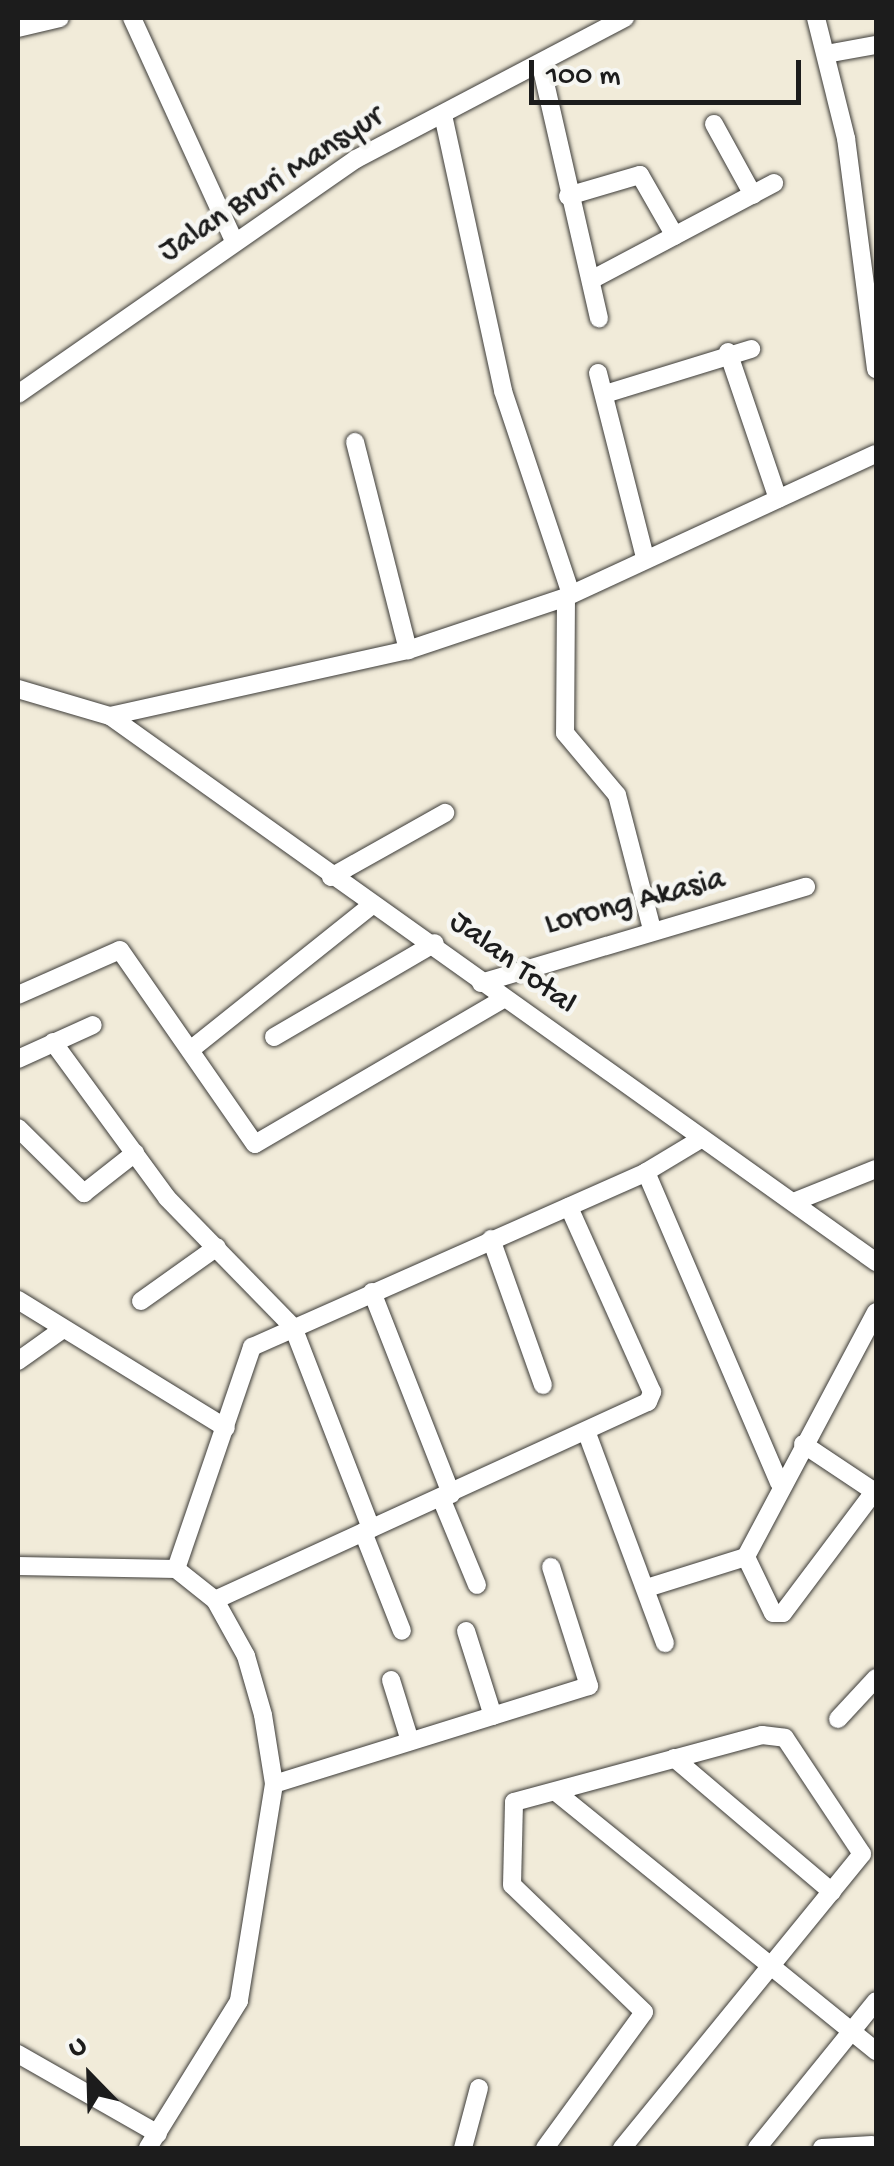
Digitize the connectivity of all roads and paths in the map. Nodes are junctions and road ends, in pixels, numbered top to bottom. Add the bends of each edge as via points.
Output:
1 (60, 18) edge
2 (132, 18) edge
3 (625, 18) edge
4 (816, 18) edge
5 (18, 28) edge
6 (876, 45) edge
7 (826, 54) junction
8 (541, 65) junction
9 (444, 114) junction
10 (714, 124) dead end
11 (774, 183) dead end
12 (753, 194) junction
13 (568, 196) junction
14 (876, 218) edge
15 (857, 222) junction
16 (676, 236) junction
17 (234, 241) junction
18 (593, 279) junction
19 (599, 318) dead end
20 (751, 349) dead end
21 (728, 352) junction
22 (876, 369) edge
23 (598, 374) dead end
24 (18, 394) edge
25 (604, 394) junction
26 (355, 442) dead end
27 (876, 454) edge
28 (778, 499) junction
29 (645, 558) junction
30 (568, 596) junction
31 (408, 650) junction
32 (18, 689) edge
33 (110, 716) junction
34 (445, 813) dead end
35 (331, 876) junction
36 (806, 887) dead end
37 (372, 904) junction
38 (652, 929) junction
39 (435, 942) junction
40 (481, 983) junction
41 (18, 995) edge
42 (500, 1000) junction
43 (93, 1025) dead end
44 (274, 1036) dead end
45 (53, 1042) junction
46 (194, 1047) junction
47 (18, 1059) edge
48 (18, 1128) edge
49 (701, 1139) junction
50 (135, 1154) junction
51 (876, 1169) edge
52 (646, 1172) junction
53 (796, 1201) junction
54 (569, 1206) junction
55 (491, 1240) junction
56 (217, 1247) junction
57 (876, 1262) edge
58 (372, 1292) junction
59 (18, 1300) edge
60 (142, 1302) dead end
61 (876, 1312) edge
62 (293, 1326) junction
63 (60, 1331) junction
64 (18, 1361) edge
65 (543, 1385) dead end
66 (226, 1428) junction
67 (588, 1436) junction
68 (803, 1444) junction
69 (779, 1483) junction
70 (876, 1491) edge
71 (446, 1496) junction
72 (367, 1530) junction
73 (746, 1557) junction
74 (18, 1566) edge
75 (551, 1567) dead end
76 (176, 1569) junction
77 (477, 1585) dead end
78 (647, 1588) junction
79 (214, 1600) junction
80 (402, 1631) dead end
81 (466, 1631) dead end
82 (665, 1643) dead end
83 (876, 1678) edge
84 (391, 1680) dead end
85 (493, 1716) junction
86 (838, 1719) dead end
87 (410, 1742) junction
88 (674, 1758) junction
89 (274, 1784) junction
90 (556, 1792) junction
91 (832, 1892) junction
92 (772, 1967) junction
93 (876, 2001) edge
94 (852, 2032) junction
95 (876, 2051) edge
96 (18, 2054) edge
97 (479, 2088) dead end
98 (153, 2141) edge
99 (872, 2144) edge
100 (463, 2148) edge
101 (545, 2148) edge
102 (622, 2148) edge
103 (757, 2148) edge
104 (822, 2148) edge

1 - 5 street
2 - 17 street
3 - 8 street, Jalan Bruri Mansyur
4 - 7 street
6 - 7 street
7 - 15 street
8 - 9 street, Jalan Bruri Mansyur
8 - 13 street
9 - 17 street, Jalan Bruri Mansyur
9 - 30 street via 503,391
10 - 12 street
11 - 12 street
12 - 16 street
13 - 16 street via 640,175
13 - 18 street
14 - 15 street
15 - 22 street
16 - 18 street
17 - 24 street, Jalan Bruri Mansyur
18 - 19 street
20 - 21 street
21 - 25 street
21 - 28 street
23 - 25 street
25 - 29 street
26 - 31 street
27 - 28 street
28 - 29 street
29 - 30 street
30 - 31 street
30 - 38 street via 565,733 616,794
31 - 33 street
32 - 33 street
33 - 35 street, Jalan Total
34 - 35 street
35 - 37 street, Jalan Total
36 - 38 street, Lorong Akasia
37 - 39 street, Jalan Total
37 - 46 street
38 - 40 street, Lorong Akasia
39 - 40 street, Jalan Total
39 - 44 street
40 - 42 street, Jalan Total
41 - 46 street via 120,950
42 - 46 street via 254,1144
42 - 49 street, Jalan Total
43 - 45 street
45 - 47 street
45 - 50 street
48 - 50 street via 84,1192
49 - 52 street
49 - 53 street, Jalan Total
50 - 56 street
51 - 53 street
52 - 54 street
52 - 69 street
53 - 57 street, Jalan Total
54 - 55 street
54 - 67 street via 652,1392 636,1413
55 - 58 street
55 - 65 street
56 - 60 street
56 - 62 street
58 - 62 street
58 - 71 street
59 - 63 street
61 - 68 street
62 - 66 street via 244,1358
62 - 72 street
63 - 64 street
63 - 66 street
66 - 76 street
67 - 71 street
67 - 78 street
68 - 69 street
68 - 70 street
69 - 73 street
70 - 73 street via 783,1614 773,1613
71 - 72 street
71 - 77 street
72 - 79 street
72 - 80 street
73 - 78 street
74 - 76 street
75 - 85 street via 588,1686
76 - 79 street
78 - 82 street
79 - 89 street via 246,1656
81 - 85 street
83 - 86 street
84 - 87 street
85 - 87 street
87 - 89 street
88 - 90 street
88 - 91 street
88 - 91 street via 785,1738 862,1854
89 - 98 street via 239,2002
90 - 92 street
90 - 101 street via 514,1802 512,1885 644,2012
91 - 92 street
92 - 94 street
92 - 102 street
93 - 94 street
94 - 95 street
94 - 103 street
96 - 98 street
97 - 100 street
99 - 104 street

